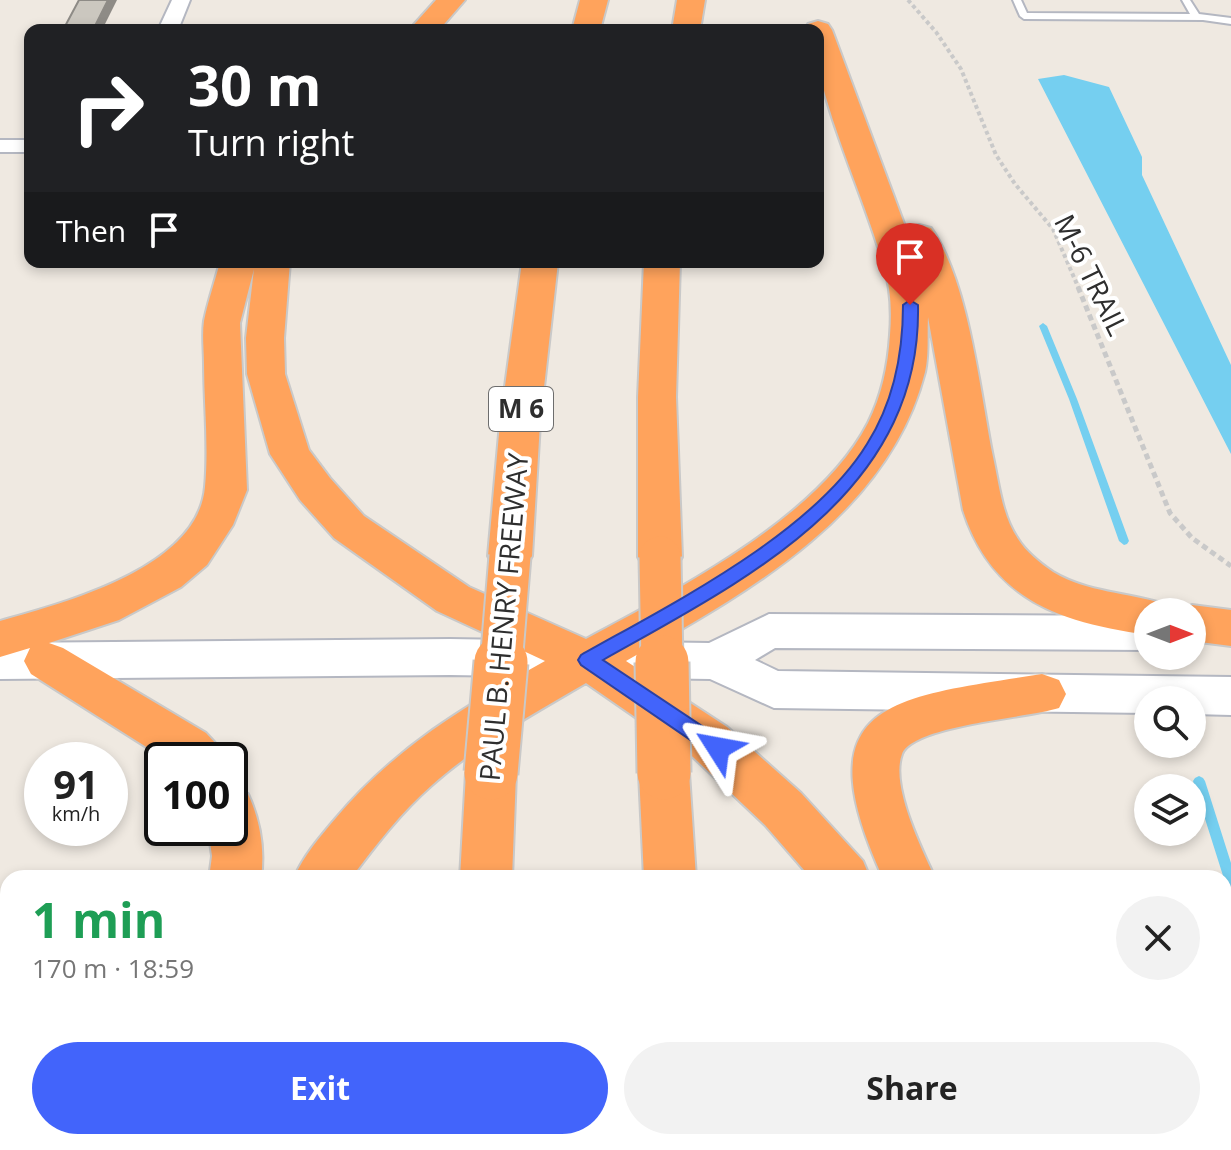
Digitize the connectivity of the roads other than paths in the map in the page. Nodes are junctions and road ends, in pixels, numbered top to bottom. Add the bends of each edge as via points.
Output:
1 (181, 0) edge
2 (451, 0) edge
3 (594, 0) edge
4 (691, 0) edge
5 (1017, 0) edge
6 (1186, 0) edge
7 (1196, 17) junction
8 (1231, 21) edge
9 (171, 24) edge
10 (429, 24) edge
11 (588, 24) edge
12 (687, 24) edge
13 (824, 44) edge
14 (824, 48) edge
15 (0, 146) edge
16 (24, 146) edge
17 (236, 268) edge
18 (271, 268) edge
19 (539, 268) edge
20 (662, 268) edge
21 (1134, 615) edge
22 (1206, 625) edge
23 (1231, 628) edge
24 (1134, 633) edge
25 (1206, 634) edge
26 (1231, 635) edge
27 (0, 639) edge
28 (588, 660) junction
29 (0, 661) edge
30 (47, 661) junction
31 (715, 661) junction
32 (1042, 694) junction
33 (1231, 696) edge
34 (179, 742) edge
35 (236, 846) edge
36 (236, 870) edge
37 (326, 870) edge
38 (486, 870) edge
39 (670, 870) edge
40 (837, 870) edge
41 (905, 870) edge

1 - 9 street
2 - 10 highway
3 - 11 highway
4 - 12 highway
5 - 7 lane via 1024,16
6 - 7 lane
7 - 8 lane
13 - 21 highway via 934,272 980,494 997,543 1018,568 1048,589
14 - 28 highway via 905,277 910,305 903,379 887,424 873,450 815,516 694,602
15 - 16 street
17 - 27 highway via 222,323 226,490 208,535 170,572 125,600
18 - 28 highway via 265,308 266,374 290,454 315,489 349,527 453,599
19 - 38 highway, PAUL B. HENRY FREEWAY / M 6, bridge via 520,423
20 - 39 highway, bridge via 657,397
22 - 23 highway
24 - 31 main road via 769,631
25 - 26 main road
28 - 30 main road
28 - 31 main road
28 - 37 highway via 447,743 368,814
28 - 40 highway via 718,748
29 - 30 main road
30 - 34 highway
31 - 32 main road via 774,689
32 - 33 main road
32 - 41 highway via 928,715 891,731 881,742 878,787 885,825
35 - 36 highway

